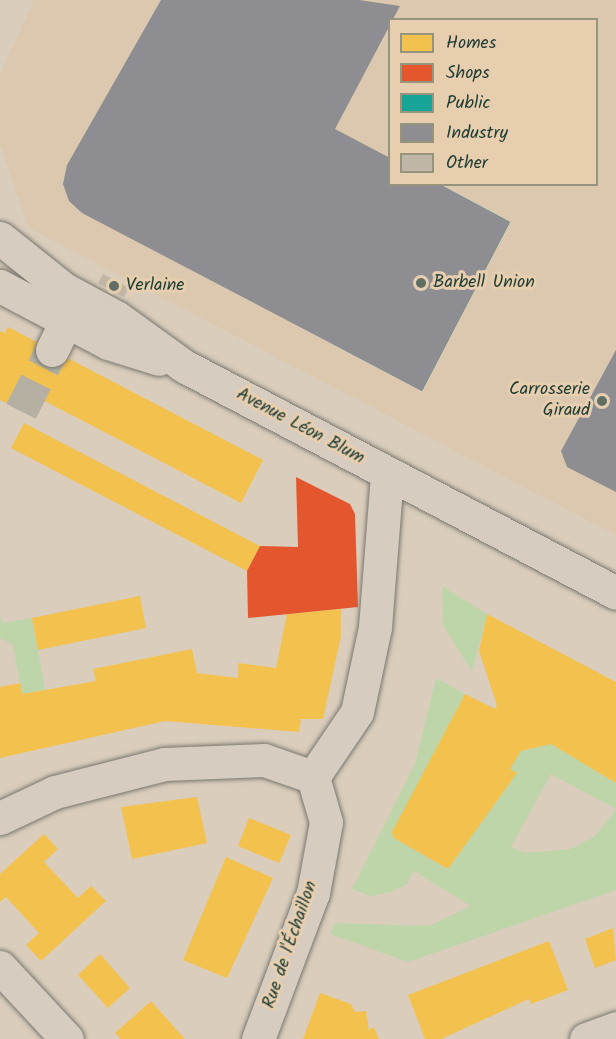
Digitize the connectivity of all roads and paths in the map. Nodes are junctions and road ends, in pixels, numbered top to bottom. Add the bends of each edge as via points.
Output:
1 (0, 221) edge
2 (0, 238) edge
3 (0, 254) edge
4 (0, 286) edge
5 (65, 305) junction
6 (52, 350) tunnel mouth
7 (387, 473) junction
8 (616, 593) edge
9 (313, 777) junction
10 (0, 818) edge
11 (0, 967) edge
12 (616, 1028) edge
13 (67, 1039) edge
14 (258, 1039) edge
15 (586, 1039) edge

1 - 5 street
2 - 5 street, Avenue Léon Blum
3 - 5 street
4 - 5 street
5 - 6 street
5 - 7 street, Avenue Léon Blum via 116,317 184,366
7 - 8 street, Avenue Léon Blum
7 - 9 street via 375,627 357,712
9 - 10 street via 264,760 164,764 55,792
9 - 14 street, Rue de l'Échaillon via 326,822 313,893
11 - 13 street
12 - 15 street

